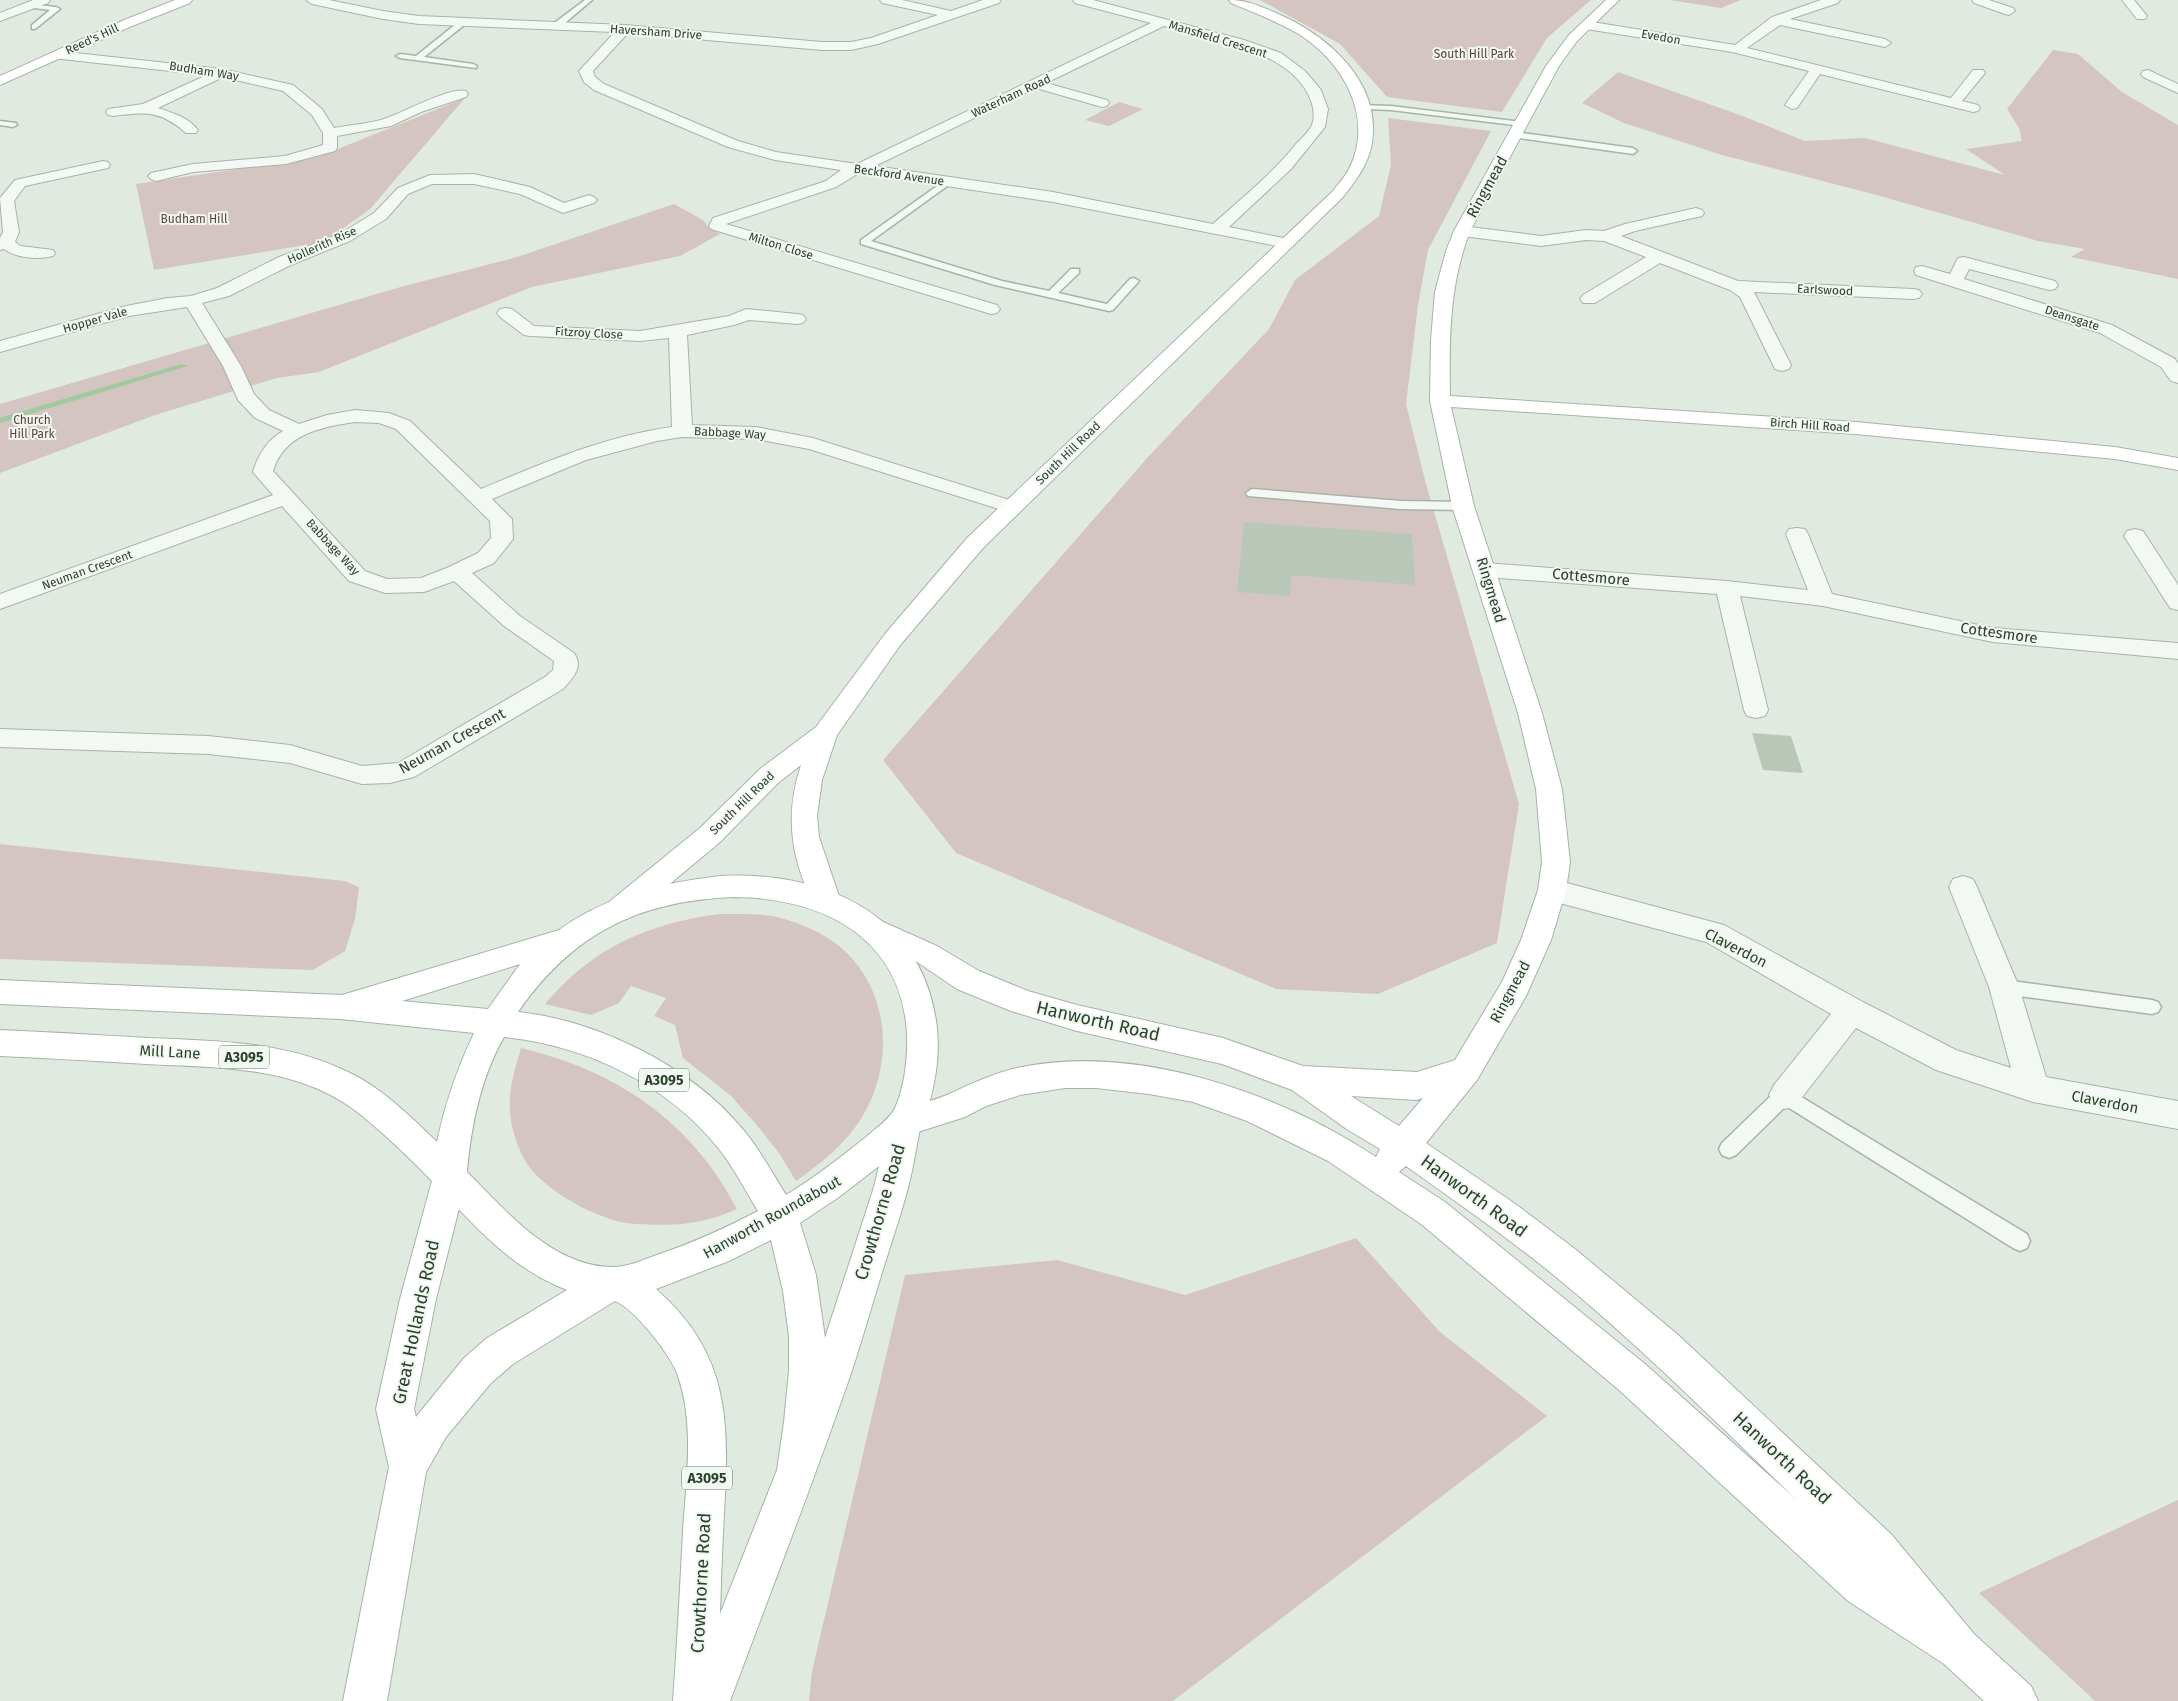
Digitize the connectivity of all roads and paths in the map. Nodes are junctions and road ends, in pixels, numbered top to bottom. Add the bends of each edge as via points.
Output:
1 (44, 0) edge
2 (184, 0) edge
3 (312, 0) edge
4 (588, 0) edge
5 (886, 0) edge
6 (994, 0) edge
7 (1079, 0) edge
8 (1235, 0) edge
9 (1612, 0) edge
10 (1834, 0) edge
11 (1978, 0) edge
12 (2128, 0) edge
13 (28, 6) junction
14 (408, 6) dead end
15 (2009, 11) dead end
16 (948, 14) junction
17 (383, 15) junction
18 (2142, 16) dead end
19 (0, 17) edge
20 (1776, 20) junction
21 (464, 22) junction
22 (1163, 22) junction
23 (1586, 25) junction
24 (556, 26) junction
25 (36, 27) dead end
26 (625, 29) junction
27 (1874, 32) dead end
28 (1858, 38) junction
29 (1885, 43) dead end
30 (1737, 50) junction
31 (56, 55) junction
32 (400, 56) dead end
33 (418, 58) junction
34 (474, 66) dead end
35 (1817, 69) junction
36 (222, 73) junction
37 (1978, 73) dead end
38 (2148, 74) dead end
39 (0, 81) edge
40 (1036, 84) junction
41 (2178, 90) edge
42 (461, 94) dead end
43 (1102, 102) dead end
44 (1954, 102) junction
45 (1792, 105) dead end
46 (1365, 107) junction
47 (146, 108) junction
48 (1973, 108) dead end
49 (114, 112) dead end
50 (0, 123) edge
51 (14, 125) dead end
52 (191, 130) dead end
53 (1518, 130) junction
54 (330, 140) junction
55 (1633, 151) dead end
56 (102, 165) dead end
57 (491, 168) dead end
58 (856, 168) junction
59 (156, 176) dead end
60 (474, 179) junction
61 (947, 182) junction
62 (589, 200) dead end
63 (1696, 213) dead end
64 (1216, 230) junction
65 (1462, 231) junction
66 (1606, 236) junction
67 (6, 240) edge
68 (1287, 243) junction
69 (47, 253) dead end
70 (1659, 256) junction
71 (1075, 271) dead end
72 (1922, 271) dead end
73 (1955, 280) junction
74 (1134, 281) dead end
75 (2049, 285) dead end
76 (1736, 286) junction
77 (1913, 294) dead end
78 (1051, 295) junction
79 (1589, 299) dead end
80 (192, 301) junction
81 (990, 309) dead end
82 (506, 313) dead end
83 (797, 318) dead end
84 (678, 331) junction
85 (0, 347) edge
86 (1782, 365) dead end
87 (2178, 377) edge
88 (1440, 401) junction
89 (298, 431) junction
90 (682, 431) junction
91 (2178, 464) edge
92 (1252, 492) dead end
93 (287, 497) junction
94 (479, 497) junction
95 (1463, 506) junction
96 (1012, 507) junction
97 (1797, 534) dead end
98 (2135, 536) dead end
99 (1485, 570) junction
100 (457, 572) junction
101 (1727, 588) junction
102 (1822, 599) junction
103 (0, 602) edge
104 (2178, 603) edge
105 (2178, 651) edge
106 (1756, 710) dead end
107 (825, 733) junction
108 (0, 738) edge
109 (1963, 887) dead end
110 (1552, 890) junction
111 (827, 902) junction
112 (619, 910) junction
113 (872, 928) junction
114 (566, 939) junction
115 (2004, 988) junction
116 (0, 992) edge
117 (340, 1007) junction
118 (2152, 1007) dead end
119 (1852, 1011) junction
120 (495, 1023) junction
121 (0, 1043) edge
122 (1466, 1070) junction
123 (1303, 1080) junction
124 (2033, 1088) junction
125 (1785, 1095) junction
126 (2178, 1115) edge
127 (905, 1122) junction
128 (1402, 1145) junction
129 (1729, 1149) dead end
130 (1379, 1176) junction
131 (450, 1177) junction
132 (779, 1216) junction
133 (2020, 1241) dead end
134 (617, 1284) junction
135 (408, 1467) junction
136 (796, 1472) junction
137 (1959, 1649) junction
138 (365, 1701) edge
139 (696, 1701) edge
140 (708, 1701) edge
141 (2016, 1701) edge

1 - 13 street
2 - 31 street, Reed's Hill
3 - 17 street, Haversham Drive
4 - 24 lane
5 - 16 street
6 - 16 street, Haversham Drive
7 - 22 street, Mansfield Crescent
8 - 46 street, South Hill Road via 1311,37 1349,75
9 - 23 street, Ringmead
10 - 20 street via 1803,8
11 - 15 street
12 - 18 street
13 - 19 street
13 - 25 lane via 56,9
14 - 17 street
16 - 26 street, Haversham Drive via 851,46
17 - 21 street, Haversham Drive
20 - 28 street
20 - 30 street
21 - 24 street, Haversham Drive
21 - 33 lane
22 - 40 street, Waterham Road
22 - 64 street, Mansfield Crescent via 1276,56 1300,74 1314,90 1321,109 1318,127 1286,166
23 - 30 street, Evedon
23 - 53 street, Ringmead via 1553,66
24 - 26 street, Haversham Drive
26 - 58 street, Beckford Avenue via 586,71 589,79 599,87 733,144 775,156
27 - 28 street
28 - 29 street
30 - 35 street, Evedon
31 - 36 street, Budham Way
31 - 39 street, Reed's Hill
32 - 33 lane
33 - 34 lane
35 - 44 street, Evedon via 1893,90
35 - 45 street
36 - 47 street
36 - 54 street, Budham Way via 288,88 317,112
37 - 44 street
38 - 41 street
40 - 43 street
40 - 58 street, Waterham Road
42 - 54 street via 386,123
44 - 48 street, Evedon
46 - 53 lane via 1448,114
46 - 68 street, South Hill Road via 1365,143 1356,170 1338,194
47 - 49 street
47 - 52 street via 178,119
50 - 51 lane
53 - 55 lane
53 - 65 street, Ringmead
54 - 59 street via 286,160 202,167
56 - 67 street via 20,183 6,201
57 - 60 street
58 - 61 street, Beckford Avenue
58 - 81 street, Milton Close via 831,184 719,221 717,226
60 - 62 street, Hollerith Rise via 525,190 568,212
60 - 80 street, Hollerith Rise via 430,180 402,191 380,216 344,238 285,261 223,292
61 - 64 street, Beckford Avenue via 1053,197
61 - 78 lane via 864,242
63 - 66 street, Earlswood via 1631,227
64 - 68 street, Beckford Avenue
65 - 66 street, Earlswood via 1540,241 1586,235
65 - 88 street, Ringmead via 1444,292
66 - 70 street, Earlswood
67 - 69 street via 17,251
68 - 96 street, South Hill Road
70 - 76 street, Earlswood
70 - 79 street
71 - 78 lane
72 - 73 street, Deansgate
73 - 75 street, Deansgate via 1964,262
73 - 87 street, Deansgate via 2106,329 2168,363
74 - 78 lane via 1108,308
76 - 77 street, Earlswood
76 - 86 street, Earlswood via 1747,294
80 - 85 street, Hopper Vale via 126,311
80 - 89 street via 232,366 245,396 262,414
82 - 84 street, Fitzroy Close via 530,331 640,336
83 - 84 street, Fitzroy Close via 744,307 734,320
84 - 90 street
88 - 91 street, Birch Hill Road via 1856,428 2115,453
88 - 95 street, Ringmead
89 - 93 street, Babbage Way via 265,459 263,472
89 - 94 street, Babbage Way via 324,421 355,416 382,417 403,425
90 - 94 street, Babbage Way via 579,456
90 - 96 street, Babbage Way via 756,433 813,444
92 - 95 lane
93 - 100 street, Babbage Way via 357,576 385,586 424,585
93 - 103 street, Neuman Crescent
94 - 100 street, Babbage Way via 501,519 502,539 486,558
95 - 99 street, Ringmead
96 - 107 street, South Hill Road via 976,543 893,640
97 - 102 street
98 - 104 street
99 - 101 street, Cottesmore
99 - 110 street, Ringmead via 1530,713 1549,789 1556,862
100 - 108 street, Neuman Crescent via 512,621 566,658 565,672 554,684 405,771 362,775 290,754 208,745
101 - 102 street, Cottesmore
101 - 106 street
102 - 105 street, Cottesmore via 1993,635
107 - 111 street via 808,783 804,828
107 - 112 street, South Hill Road via 769,776 710,835
109 - 115 street
110 - 119 street, Claverdon via 1714,933
110 - 122 street, Ringmead via 1536,940 1515,987
111 - 112 street, Hanworth Roundabout via 771,888 726,886 682,892
111 - 113 street, Hanworth Roundabout
112 - 114 street, Hanworth Roundabout via 584,926
113 - 123 street, Hanworth Road via 927,954 968,980 1022,1002 1223,1051
113 - 127 street, Hanworth Roundabout via 896,956 908,977 921,1016 922,1056
114 - 117 street, A3095
114 - 120 street, Hanworth Roundabout via 530,971
115 - 118 lane
115 - 124 street
116 - 117 street, A3095
117 - 120 street, A3095
119 - 124 street, Claverdon via 1947,1061
119 - 125 street
120 - 131 street, Hanworth Roundabout via 476,1063 461,1110 450,1159
120 - 132 street, A3095 via 554,1031 582,1039 635,1062 663,1079 713,1118 735,1143
121 - 131 street, Mill Lane / A3095 via 201,1053 310,1068 344,1084 364,1098
122 - 123 street via 1417,1086
122 - 128 street, Ringmead
123 - 128 street, Hanworth Road via 1359,1120
124 - 126 street, Claverdon
125 - 129 lane
125 - 133 lane
127 - 130 street, Hanworth Road via 954,1107 1003,1086 1037,1078 1096,1074 1149,1080 1193,1088 1258,1111 1340,1151
127 - 132 street, Hanworth Roundabout via 842,1178
127 - 136 street, Crowthorne Road / A3095 via 891,1187 828,1384
128 - 130 street, Ringmead
128 - 137 street, Hanworth Road via 1563,1261 1664,1347 1877,1548
130 - 137 street, Hanworth Road via 1433,1213 1632,1377 1863,1586
131 - 134 street, Hanworth Roundabout via 498,1228 533,1255 574,1276
131 - 135 street, Great Hollands Road via 418,1299 395,1409
132 - 134 street, Hanworth Roundabout via 696,1259
132 - 136 street, Crowthorne Road / A3095 via 794,1260 807,1338 804,1416
134 - 135 street, Great Hollands Road via 528,1333 477,1371 433,1424
134 - 139 street, Crowthorne Road / A3095 via 679,1338 698,1374 703,1400 708,1461
135 - 138 street, Great Hollands Road
136 - 140 street, Crowthorne Road / A3095
137 - 141 street, Hanworth Road

